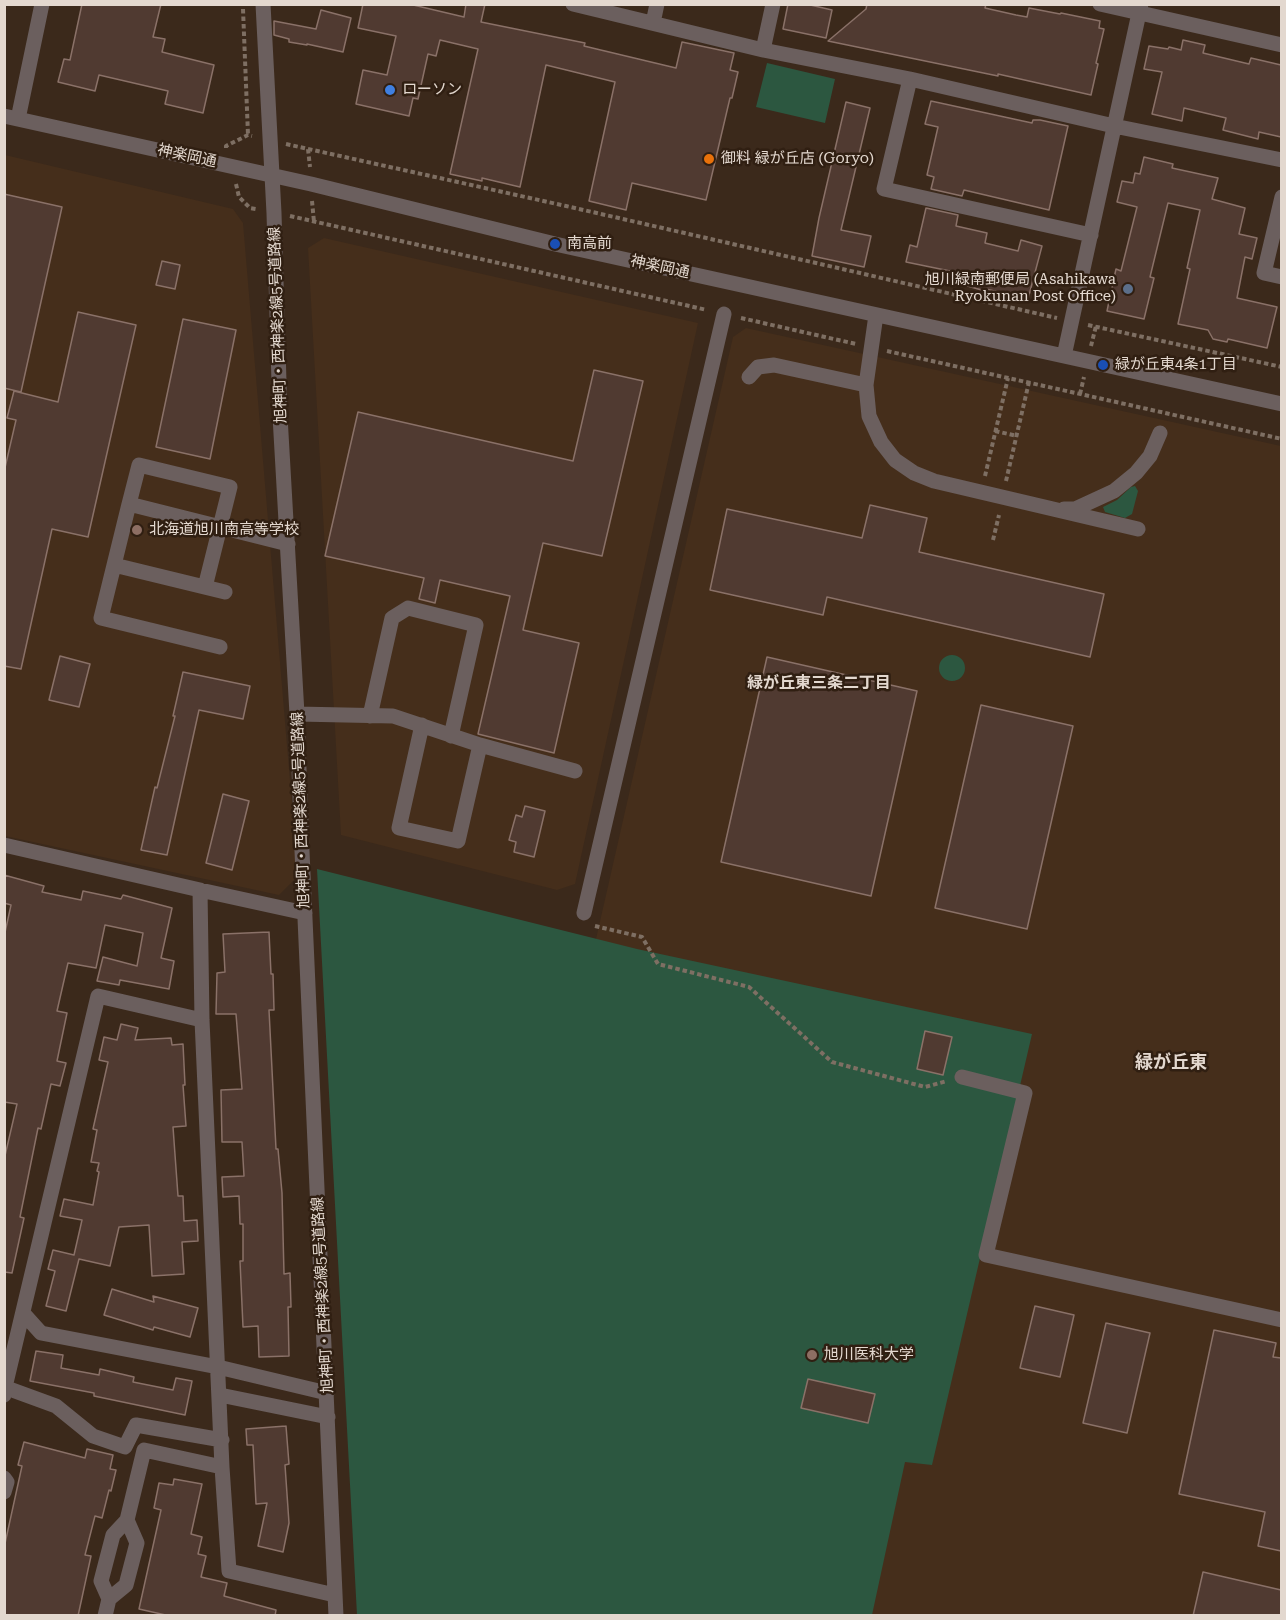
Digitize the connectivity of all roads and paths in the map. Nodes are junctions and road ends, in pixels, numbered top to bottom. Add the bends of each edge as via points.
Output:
1 (243, 4) edge
2 (263, 4) edge
3 (573, 4) edge
4 (657, 4) edge
5 (773, 4) edge
6 (1100, 4) edge
7 (37, 6) edge
8 (1140, 9) edge
9 (653, 23) junction
10 (1281, 45) edge
11 (763, 50) junction
12 (910, 80) junction
13 (11, 118) edge
14 (1114, 126) junction
15 (248, 135) junction
16 (270, 141) junction
17 (226, 146) dead end
18 (1281, 160) edge
19 (272, 176) junction
20 (239, 196) dead end
21 (1281, 197) edge
22 (274, 213) junction
23 (1090, 235) junction
24 (1281, 277) edge
25 (724, 314) junction
26 (876, 315) junction
27 (1071, 321) junction
28 (866, 346) dead end
29 (877, 348) dead end
30 (888, 351) junction
31 (1064, 356) junction
32 (886, 360) dead end
33 (1281, 367) edge
34 (749, 377) dead end
35 (1008, 378) junction
36 (1029, 382) junction
37 (866, 385) junction
38 (1281, 404) edge
39 (995, 431) junction
40 (1160, 433) dead end
41 (1017, 436) junction
42 (1281, 439) edge
43 (985, 479) dead end
44 (1003, 497) junction
45 (129, 504) junction
46 (1054, 509) junction
47 (220, 527) junction
48 (1138, 529) dead end
49 (993, 540) dead end
50 (288, 544) junction
51 (114, 565) junction
52 (205, 587) junction
53 (225, 592) dead end
54 (220, 647) dead end
55 (297, 714) junction
56 (370, 716) junction
57 (422, 725) junction
58 (451, 736) junction
59 (480, 745) junction
60 (575, 771) dead end
61 (4, 845) edge
62 (200, 890) junction
63 (305, 913) junction
64 (584, 913) joint
65 (202, 1020) junction
66 (962, 1077) joint
67 (23, 1313) junction
68 (1281, 1320) edge
69 (218, 1367) junction
70 (5, 1387) edge
71 (327, 1392) junction
72 (4, 1395) edge
73 (220, 1395) junction
74 (328, 1417) junction
75 (222, 1440) junction
76 (222, 1467) junction
77 (4, 1478) edge
78 (4, 1492) edge
79 (127, 1520) junction
80 (335, 1595) junction
81 (109, 1599) junction
82 (105, 1616) edge
83 (336, 1616) edge

1 - 15 path
2 - 16 street, 旭神町・西神楽2線5号道路線
3 - 9 street
4 - 9 street
5 - 11 street
6 - 8 street
7 - 13 street
8 - 10 street
8 - 14 street
9 - 11 street
11 - 12 street
12 - 14 street
12 - 23 street via 884,189
13 - 19 street, 神楽岡通
14 - 18 street
14 - 23 street
15 - 16 path
15 - 17 path
16 - 19 street, 旭神町・西神楽2線5号道路線
16 - 27 path
19 - 22 street, 旭神町・西神楽2線5号道路線
19 - 26 street, 神楽岡通
20 - 22 path via 250,207
21 - 24 street via 1264,273
22 - 25 path
22 - 50 street, 旭神町・西神楽2線5号道路線
23 - 27 street
25 - 28 path
25 - 64 street
26 - 31 street, 神楽岡通
26 - 37 street
27 - 31 street
27 - 33 path
29 - 30 path
30 - 32 path
30 - 35 path
31 - 38 street, 神楽岡通
34 - 37 street via 758,367 774,365
35 - 36 path
35 - 39 path
36 - 41 path
36 - 42 path
37 - 44 street via 869,416 881,442 896,460 934,481
39 - 41 path
39 - 43 path
40 - 46 street via 1150,456 1114,491 1075,509
41 - 44 path
44 - 46 street
44 - 49 path
45 - 47 street
45 - 47 street via 139,465 196,478 230,487
45 - 51 street
46 - 48 street
47 - 50 street
47 - 52 street
50 - 55 street, 旭神町・西神楽2線5号道路線
51 - 52 street
51 - 54 street via 101,618
52 - 53 street
55 - 56 street
55 - 63 street, 旭神町・西神楽2線5号道路線
56 - 57 street via 393,716
56 - 58 street via 392,618 408,608 476,625
57 - 58 street
57 - 59 street via 399,828 458,842
58 - 59 street
59 - 60 street
61 - 62 street
62 - 63 street
62 - 65 street
63 - 71 street, 旭神町・西神楽2線5号道路線
64 - 66 path via 595,926 642,937 658,964 749,987 832,1062 925,1087
65 - 67 street via 98,996
65 - 69 street
66 - 68 street via 1025,1093 986,1255
67 - 69 street via 41,1333
67 - 70 street
69 - 71 street
69 - 73 street
70 - 72 street
70 - 75 street via 56,1406 93,1436 125,1447 136,1425
71 - 74 street, 旭神町・西神楽2線5号道路線
73 - 74 street
73 - 75 street
74 - 80 street, 旭神町・西神楽2線5号道路線
75 - 76 street
76 - 79 street via 144,1450
76 - 80 street via 229,1571
77 - 78 street
79 - 81 street via 113,1535 101,1581
79 - 81 street via 137,1543 126,1585
80 - 83 street, 旭神町・西神楽2線5号道路線
81 - 82 street

